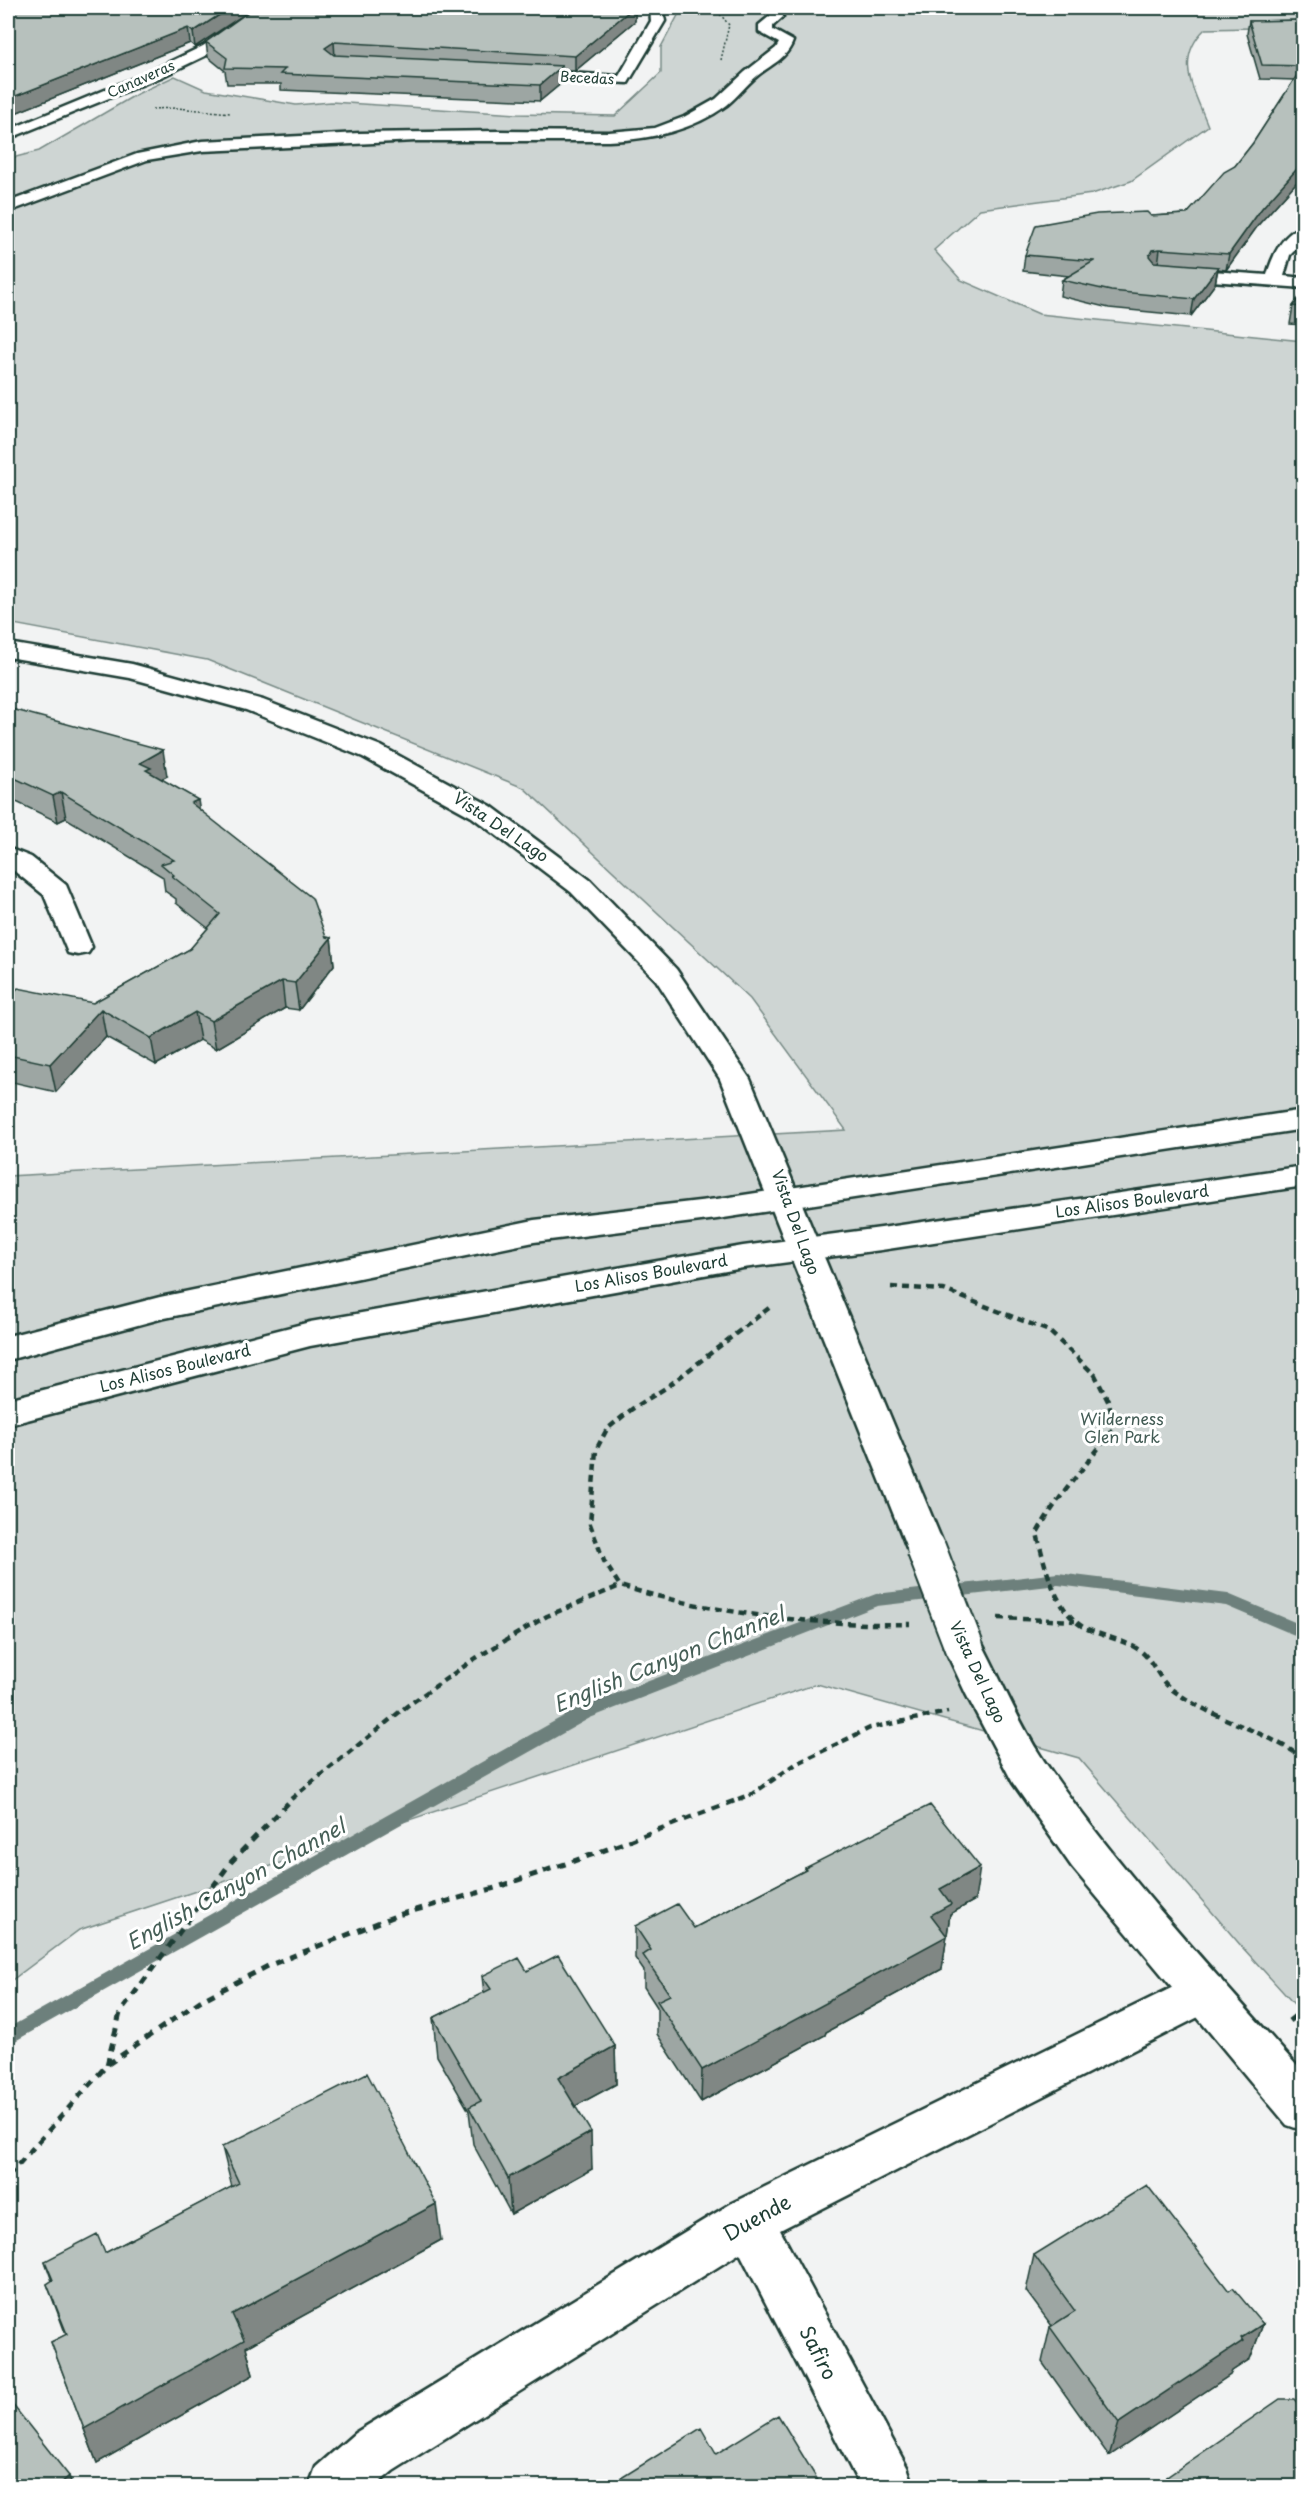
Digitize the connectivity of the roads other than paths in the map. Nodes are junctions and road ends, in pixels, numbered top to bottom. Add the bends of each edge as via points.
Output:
1 (265, 8) edge
2 (776, 8) edge
3 (653, 9) edge
4 (508, 74) edge
5 (8, 135) edge
6 (8, 207) edge
7 (1304, 231) edge
8 (1158, 272) edge
9 (1274, 281) junction
10 (1304, 283) edge
11 (8, 650) edge
12 (8, 856) edge
13 (78, 947) dead end
14 (1304, 1119) edge
15 (1304, 1176) edge
16 (785, 1198) junction
17 (806, 1249) junction
18 (8, 1348) edge
19 (8, 1412) edge
20 (1204, 1992) junction
21 (1304, 2109) edge
22 (749, 2220) junction
23 (335, 2487) edge
24 (888, 2487) edge

1 - 5 street, Canaveras via 208,49
2 - 6 street via 776,17 766,25 766,32 786,41 779,54 742,80 722,101 684,122 655,132 260,142 164,151
3 - 4 street, Becedas via 658,21 623,80
7 - 9 street via 1282,253
8 - 9 street
9 - 10 street
11 - 16 street, Vista Del Lago via 172,682 288,717 356,744 428,780 539,850 592,893 634,936 702,1020 773,1158
12 - 13 street via 56,891
14 - 16 street
15 - 17 street, Los Alisos Boulevard
16 - 17 street, Vista Del Lago
16 - 18 street via 534,1231 160,1308
17 - 19 street, Los Alisos Boulevard via 310,1334
17 - 20 street, Vista Del Lago, bridge via 986,1694 1028,1771 1087,1854
20 - 21 street, Vista Del Lago
20 - 22 street, Duende
22 - 23 street, Duende via 374,2452
22 - 24 street, Safiro

